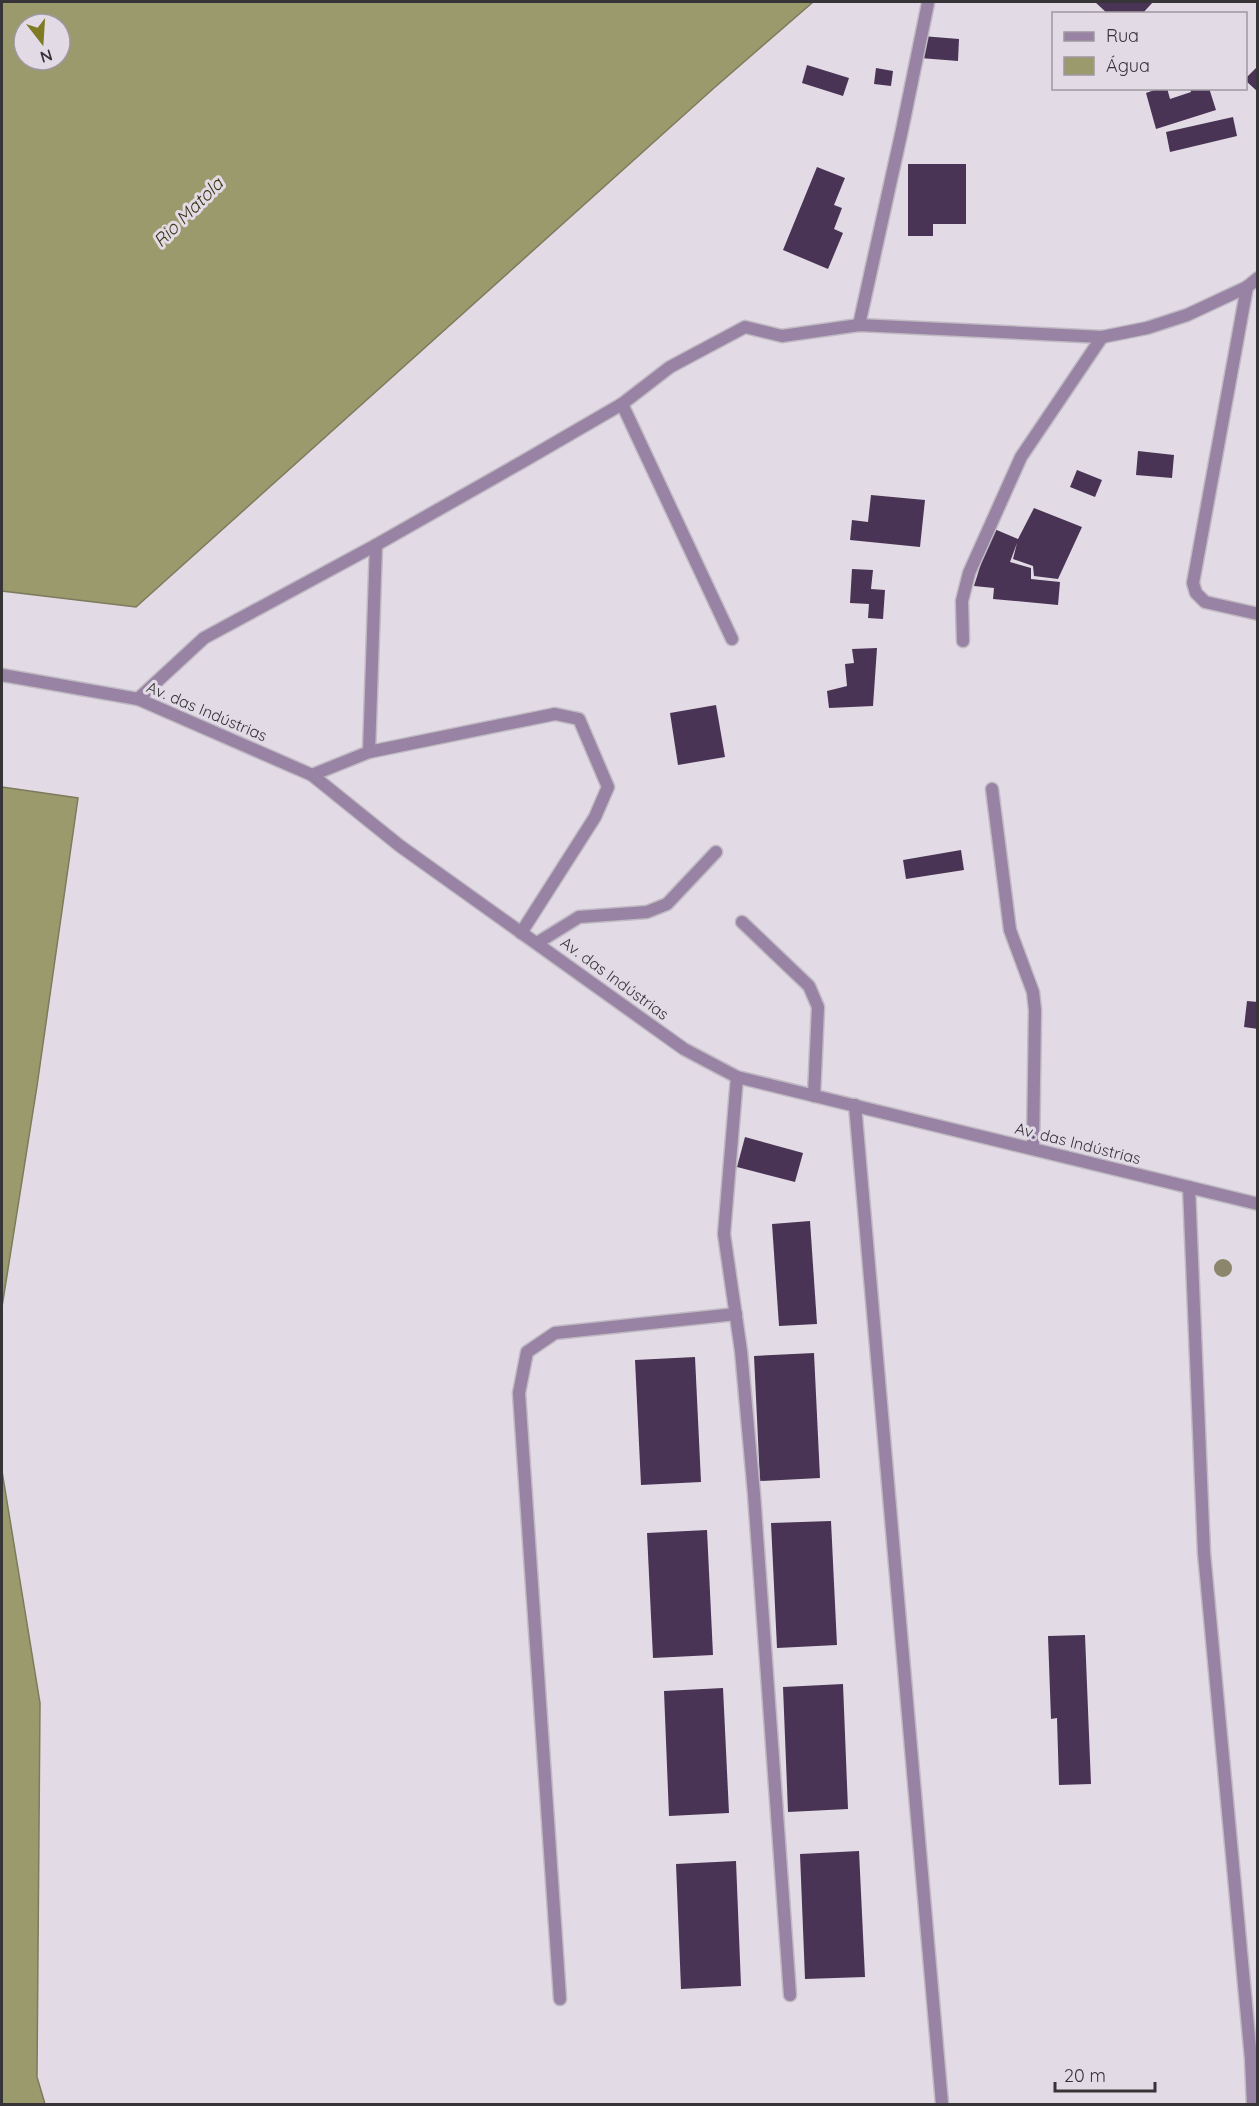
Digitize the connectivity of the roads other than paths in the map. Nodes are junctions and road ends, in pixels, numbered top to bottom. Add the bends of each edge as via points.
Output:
1 (928, 3) edge
2 (1257, 278) edge
3 (1247, 287) junction
4 (859, 325) junction
5 (1102, 337) junction
6 (622, 404) junction
7 (376, 545) junction
8 (1257, 614) edge
9 (732, 639) dead end
10 (963, 642) dead end
11 (2, 675) edge
12 (138, 699) junction
13 (369, 752) junction
14 (312, 775) junction
15 (992, 789) dead end
16 (717, 852) dead end
17 (742, 922) dead end
18 (521, 933) junction
19 (537, 943) junction
20 (737, 1077) junction
21 (814, 1096) junction
22 (855, 1106) junction
23 (1033, 1149) junction
24 (1189, 1187) junction
25 (1257, 1204) edge
26 (736, 1314) junction
27 (790, 1995) dead end
28 (560, 1999) dead end
29 (942, 2104) edge
30 (1253, 2104) edge

1 - 4 street
2 - 3 street
3 - 5 street via 1187,315
3 - 8 street via 1193,583 1205,602
4 - 5 street
4 - 6 street via 782,336 745,327 670,367
5 - 10 street via 1021,457 969,573 962,601
6 - 7 street
6 - 9 street
7 - 12 street via 204,638
7 - 13 street
11 - 12 street, Av. das Indústrias
12 - 14 street, Av. das Indústrias
13 - 14 street
13 - 18 street via 555,714 579,719 608,787 595,817
14 - 18 street, Av. das Indústrias via 400,846
15 - 23 street via 1010,930 1033,992
16 - 19 street via 667,904 646,912 579,917
17 - 21 street via 809,986 818,1007
18 - 19 street, Av. das Indústrias
19 - 20 street, Av. das Indústrias via 684,1049
20 - 21 street, Av. das Indústrias
20 - 26 street via 724,1233
21 - 22 street, Av. das Indústrias
22 - 23 street, Av. das Indústrias
22 - 29 street
23 - 24 street, Av. das Indústrias
24 - 25 street, Av. das Indústrias
24 - 30 street via 1204,1553
26 - 27 street via 754,1494
26 - 28 street via 555,1333 527,1352 519,1393

